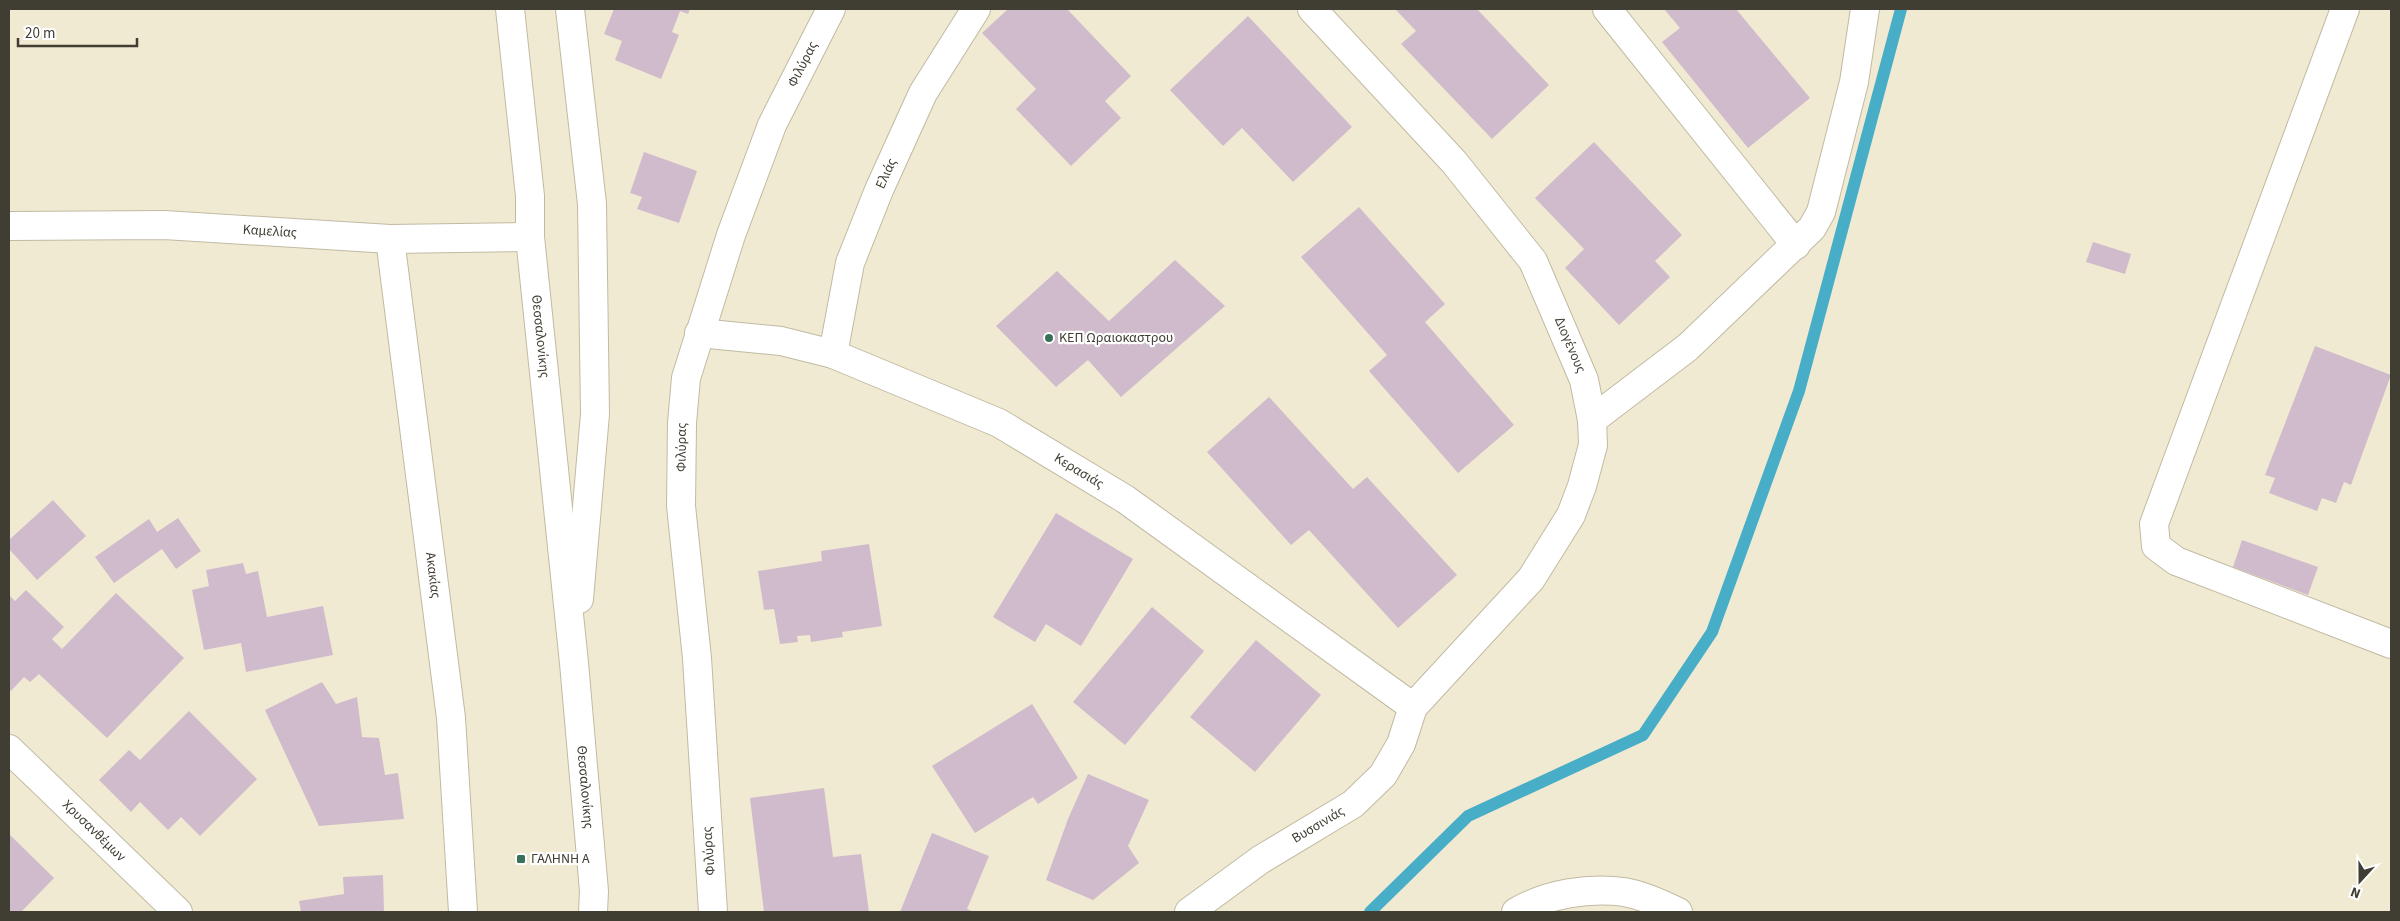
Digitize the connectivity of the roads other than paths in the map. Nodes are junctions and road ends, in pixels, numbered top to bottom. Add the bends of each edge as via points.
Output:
1 (510, 9) edge
2 (570, 9) edge
3 (831, 9) edge
4 (976, 9) edge
5 (1312, 9) edge
6 (1608, 9) edge
7 (1865, 9) edge
8 (2345, 9) edge
9 (9, 226) edge
10 (530, 237) junction
11 (390, 239) junction
12 (1796, 245) junction
13 (699, 333) junction
14 (833, 354) junction
15 (1592, 420) junction
16 (2391, 644) edge
17 (574, 663) junction
18 (1413, 707) junction
19 (11, 755) edge
20 (178, 912) edge
21 (463, 912) edge
22 (594, 912) edge
23 (713, 912) edge
24 (1189, 912) edge
25 (1516, 912) edge
26 (1678, 912) edge

1 - 10 street, Θεσσαλονίκης via 530,196
2 - 17 street, Θεσσαλονίκης via 592,204 595,414
3 - 13 street, Φιλύρας via 772,125
4 - 14 street, Ελιάς via 923,94 878,190 850,262
5 - 15 street, Διογένους via 1454,162 1533,261 1584,380
6 - 12 street
7 - 12 street via 1854,82 1821,212
8 - 16 street via 2154,524 2156,546 2176,561
9 - 11 street, Καμελίας via 164,225
10 - 11 street, Καμελίας
10 - 17 street, Θεσσαλονίκης
11 - 21 street, Ακακίας via 451,718
12 - 15 street via 1688,347
13 - 14 street, Κερασιάς via 781,341
13 - 23 street, Φιλύρας via 686,378 681,506 697,658
14 - 18 street, Κερασιάς via 999,424 1041,447 1125,500
15 - 18 street, Διογένους via 1593,445 1571,515 1531,579
17 - 22 street, Θεσσαλονίκης
18 - 24 street, Βυσσινιάς via 1401,744 1383,775 1353,804 1260,860
19 - 20 street, Χρυσανθέμων
25 - 26 street via 1532,903 1583,891 1625,892

